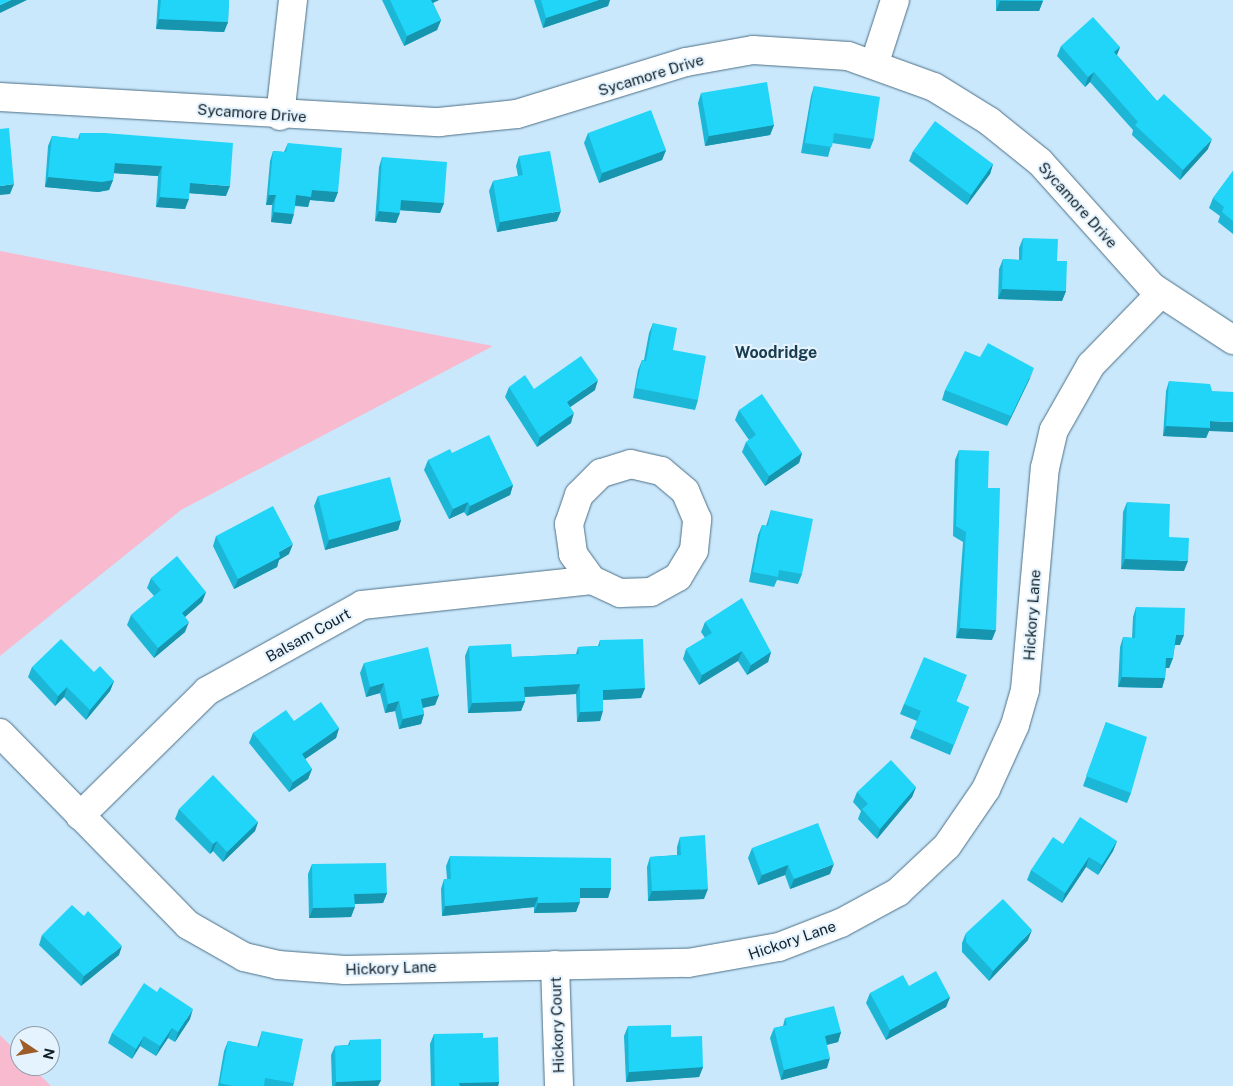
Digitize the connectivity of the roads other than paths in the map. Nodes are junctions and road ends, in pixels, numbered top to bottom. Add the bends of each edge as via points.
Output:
1 (293, 0) edge
2 (894, 0) edge
3 (875, 62) junction
4 (0, 97) edge
5 (280, 116) junction
6 (1160, 294) junction
7 (1233, 340) edge
8 (592, 580) junction
9 (0, 733) edge
10 (80, 816) junction
11 (555, 965) junction
12 (559, 1086) edge

1 - 5 street
2 - 3 street
3 - 5 street, Sycamore Drive via 817,51 753,50 686,62 555,106 479,120
3 - 6 street, Sycamore Drive via 960,103 1040,162
4 - 5 street, Sycamore Drive
6 - 7 street, Sycamore Drive
6 - 11 street, Hickory Lane via 1090,365 1054,430 1045,468 1025,690 1002,758 947,846 924,871 870,909 779,947 718,961
8 - 8 street via 620,593 651,592 678,577 694,550 697,519 685,491 661,471 631,464 601,473 579,495 569,524 573,554
8 - 10 street, Balsam Court via 362,605 207,691
9 - 10 street, Hickory Lane
10 - 11 street, Hickory Lane via 188,925 244,957 286,966 345,970
11 - 12 street, Hickory Court

